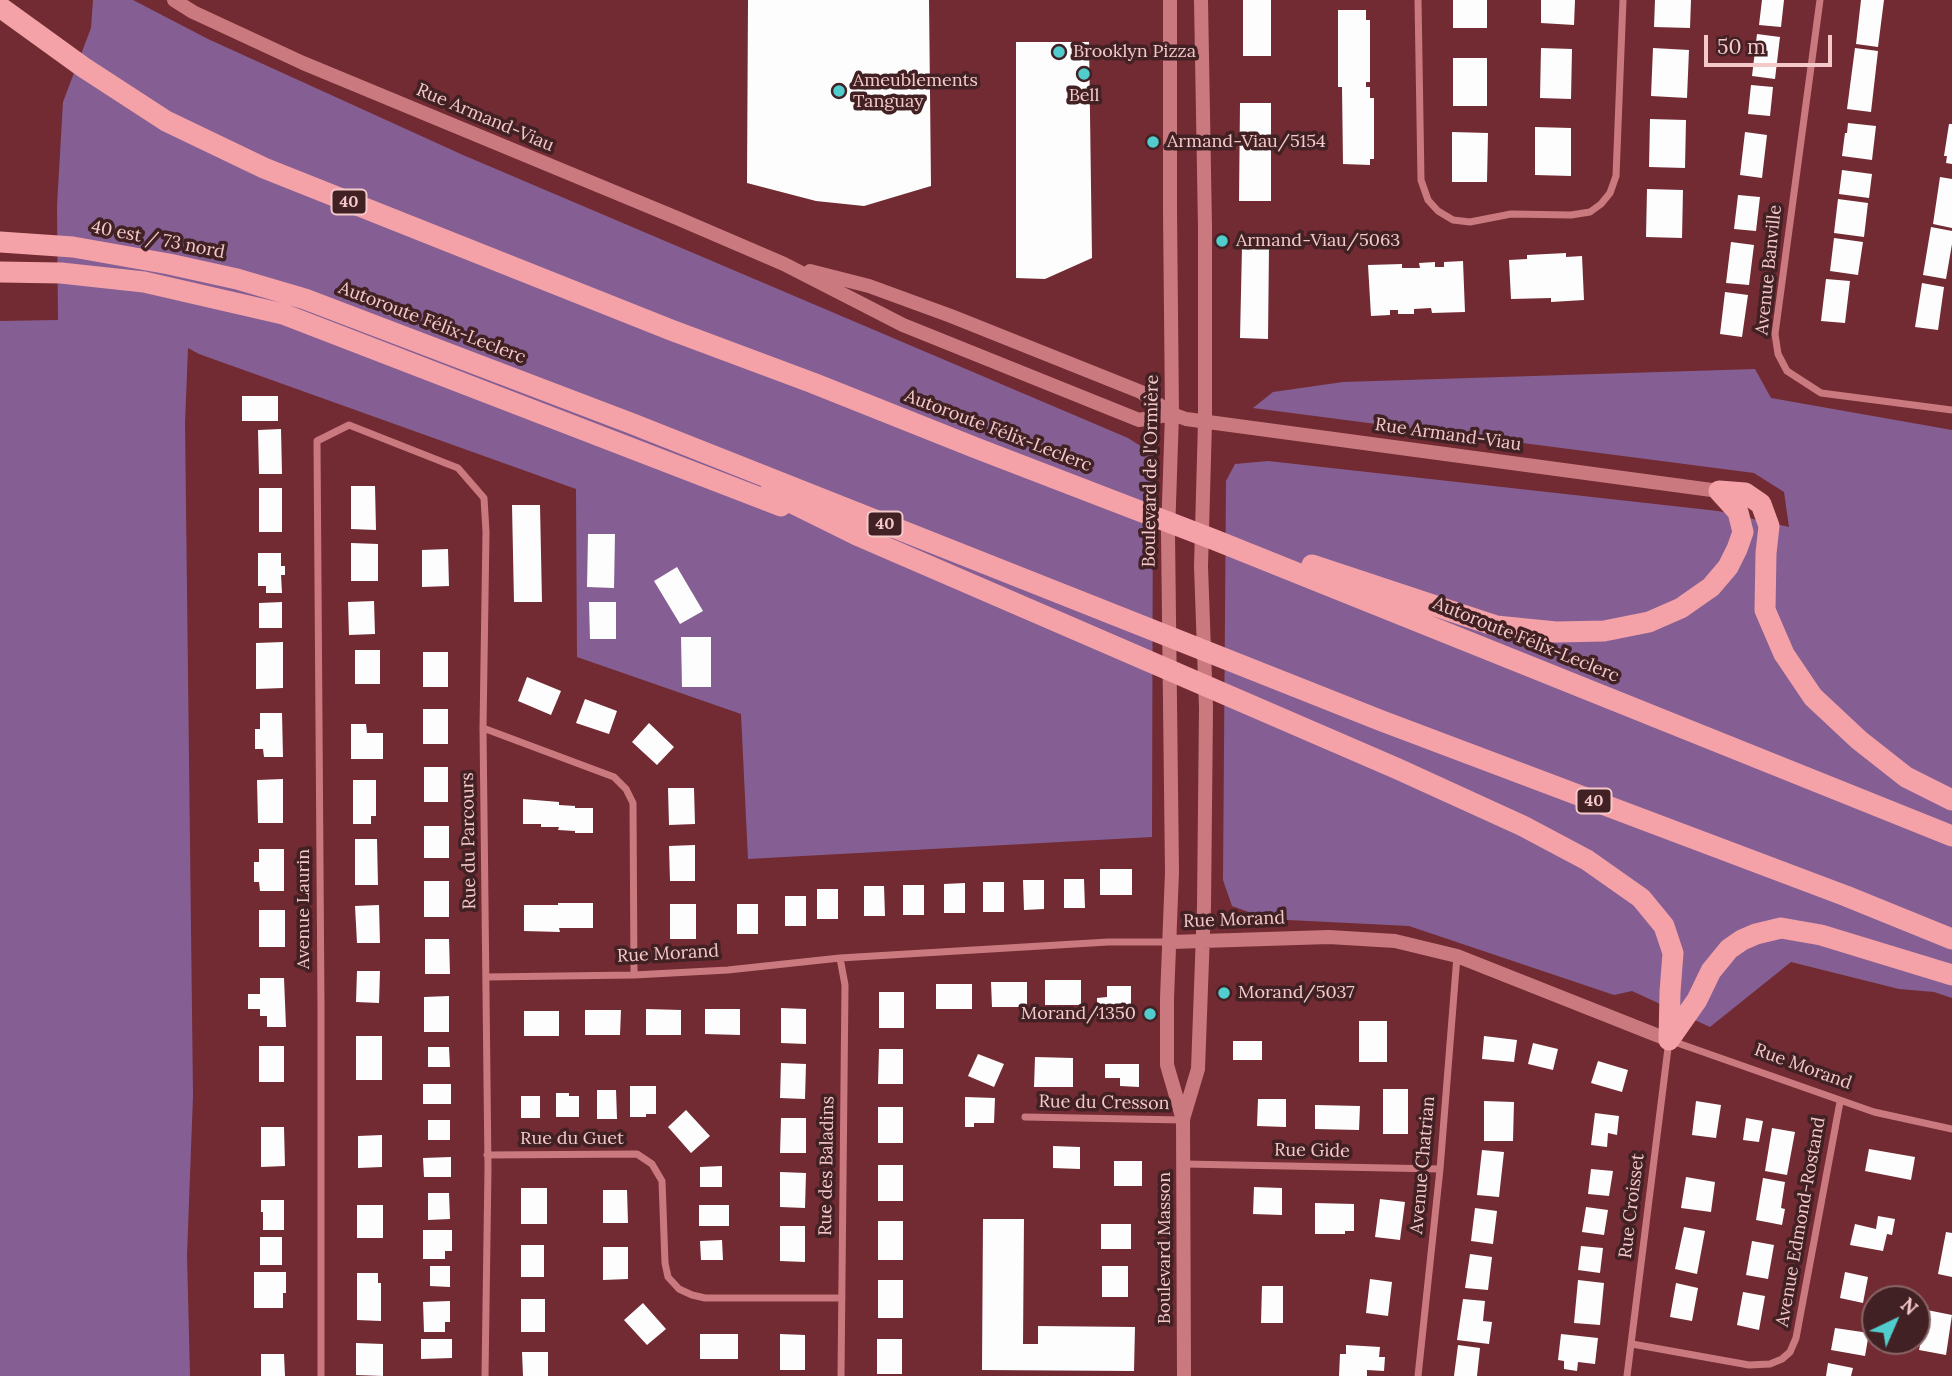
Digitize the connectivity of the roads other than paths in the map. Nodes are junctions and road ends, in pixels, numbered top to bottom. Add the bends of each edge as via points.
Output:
1 (9, 0) edge
2 (174, 0) edge
3 (1170, 0) edge
4 (1201, 0) edge
5 (1418, 0) edge
6 (1623, 0) edge
7 (1820, 0) edge
8 (0, 8) edge
9 (44, 40) junction
10 (0, 242) edge
11 (0, 259) edge
12 (784, 264) junction
13 (0, 272) edge
14 (304, 299) junction
15 (1952, 411) edge
16 (1172, 414) junction
17 (1205, 422) junction
18 (633, 424) junction
19 (317, 441) joint
20 (1719, 491) junction
21 (858, 535) junction
22 (1215, 540) junction
23 (483, 728) junction
24 (1952, 800) edge
25 (1952, 835) edge
26 (1952, 939) edge
27 (1203, 941) junction
28 (1171, 942) junction
29 (1457, 956) junction
30 (840, 958) junction
31 (634, 975) junction
32 (1952, 975) edge
33 (486, 976) junction
34 (1669, 1040) junction
35 (1840, 1102) junction
36 (1025, 1117) dead end
37 (1183, 1120) junction
38 (1952, 1129) edge
39 (487, 1155) junction
40 (1184, 1164) junction
41 (1440, 1169) junction
42 (842, 1298) junction
43 (1632, 1344) junction
44 (321, 1376) edge
45 (485, 1376) edge
46 (841, 1376) edge
47 (1184, 1376) edge
48 (1418, 1376) edge
49 (1627, 1376) edge

1 - 9 highway
2 - 12 street, Rue Armand-Viau via 315,68
3 - 16 street, Boulevard de l'Ormière
4 - 17 street
5 - 6 street via 1421,180 1438,211 1453,220 1470,222 1511,214 1590,212 1610,193 1616,176
7 - 15 street, Avenue Banville via 1775,334 1778,354 1787,371 1821,393
8 - 9 highway, 40
9 - 22 highway, Autoroute Félix-Leclerc / 40 via 166,121 264,168
10 - 14 highway, 40 est / 73 nord / 40 via 73,247 169,264
11 - 14 highway via 119,267
12 - 16 street, Rue Armand-Viau via 869,286 951,316 1141,392
12 - 16 street, Rue Armand-Viau via 903,326 1139,420
13 - 21 highway via 144,282 284,314
14 - 18 highway, Autoroute Félix-Leclerc / 40
16 - 17 street, Rue Armand-Viau
16 - 28 street, Boulevard de l'Ormière via 1168,533
17 - 20 street, Rue Armand-Viau
17 - 27 street
18 - 21 highway
18 - 26 highway, Autoroute Félix-Leclerc / 40 via 1382,722
19 - 23 street, Rue du Parcours via 349,425 458,468 484,498
19 - 44 street, Avenue Laurin
20 - 22 highway via 1738,512 1743,532 1728,567 1711,587 1681,608 1649,622 1604,631 1496,626 1258,547
20 - 24 highway via 1745,493 1762,504 1769,526 1765,610 1784,654 1813,697 1906,777
21 - 34 highway via 1398,769 1587,860 1641,898 1664,926 1673,953
22 - 25 highway, Autoroute Félix-Leclerc / 40
23 - 31 street via 614,777 626,789 634,803
23 - 33 street, Rue du Parcours
27 - 28 street, Rue Morand
27 - 29 street, Rue Morand via 1355,938 1395,941
27 - 37 street, Boulevard Masson via 1198,1069
28 - 30 street, Rue Morand
28 - 37 street, Boulevard Masson via 1167,1065
29 - 34 street, Rue Morand
29 - 41 street, Avenue Chatrian
30 - 31 street, Rue Morand
30 - 42 street, Rue des Baladins via 845,985
31 - 33 street, Rue Morand
32 - 34 highway via 1821,935 1782,928 1756,934 1729,949
33 - 39 street, Rue du Parcours
34 - 35 street, Rue Morand
34 - 43 street, Rue Croisset
35 - 38 street, Rue Morand
35 - 43 street, Avenue Edmond-Rostand via 1797,1338 1790,1352 1770,1364 1749,1365
36 - 37 street, Rue du Cresson
37 - 40 street, Boulevard Masson
39 - 42 street, Rue du Guet via 637,1154 652,1164 662,1181 668,1277 679,1289 705,1298
39 - 45 street, Rue du Parcours
40 - 41 street, Rue Gide
40 - 47 street, Boulevard Masson
41 - 48 street, Avenue Chatrian
42 - 46 street, Rue des Baladins
43 - 49 street, Rue Croisset

